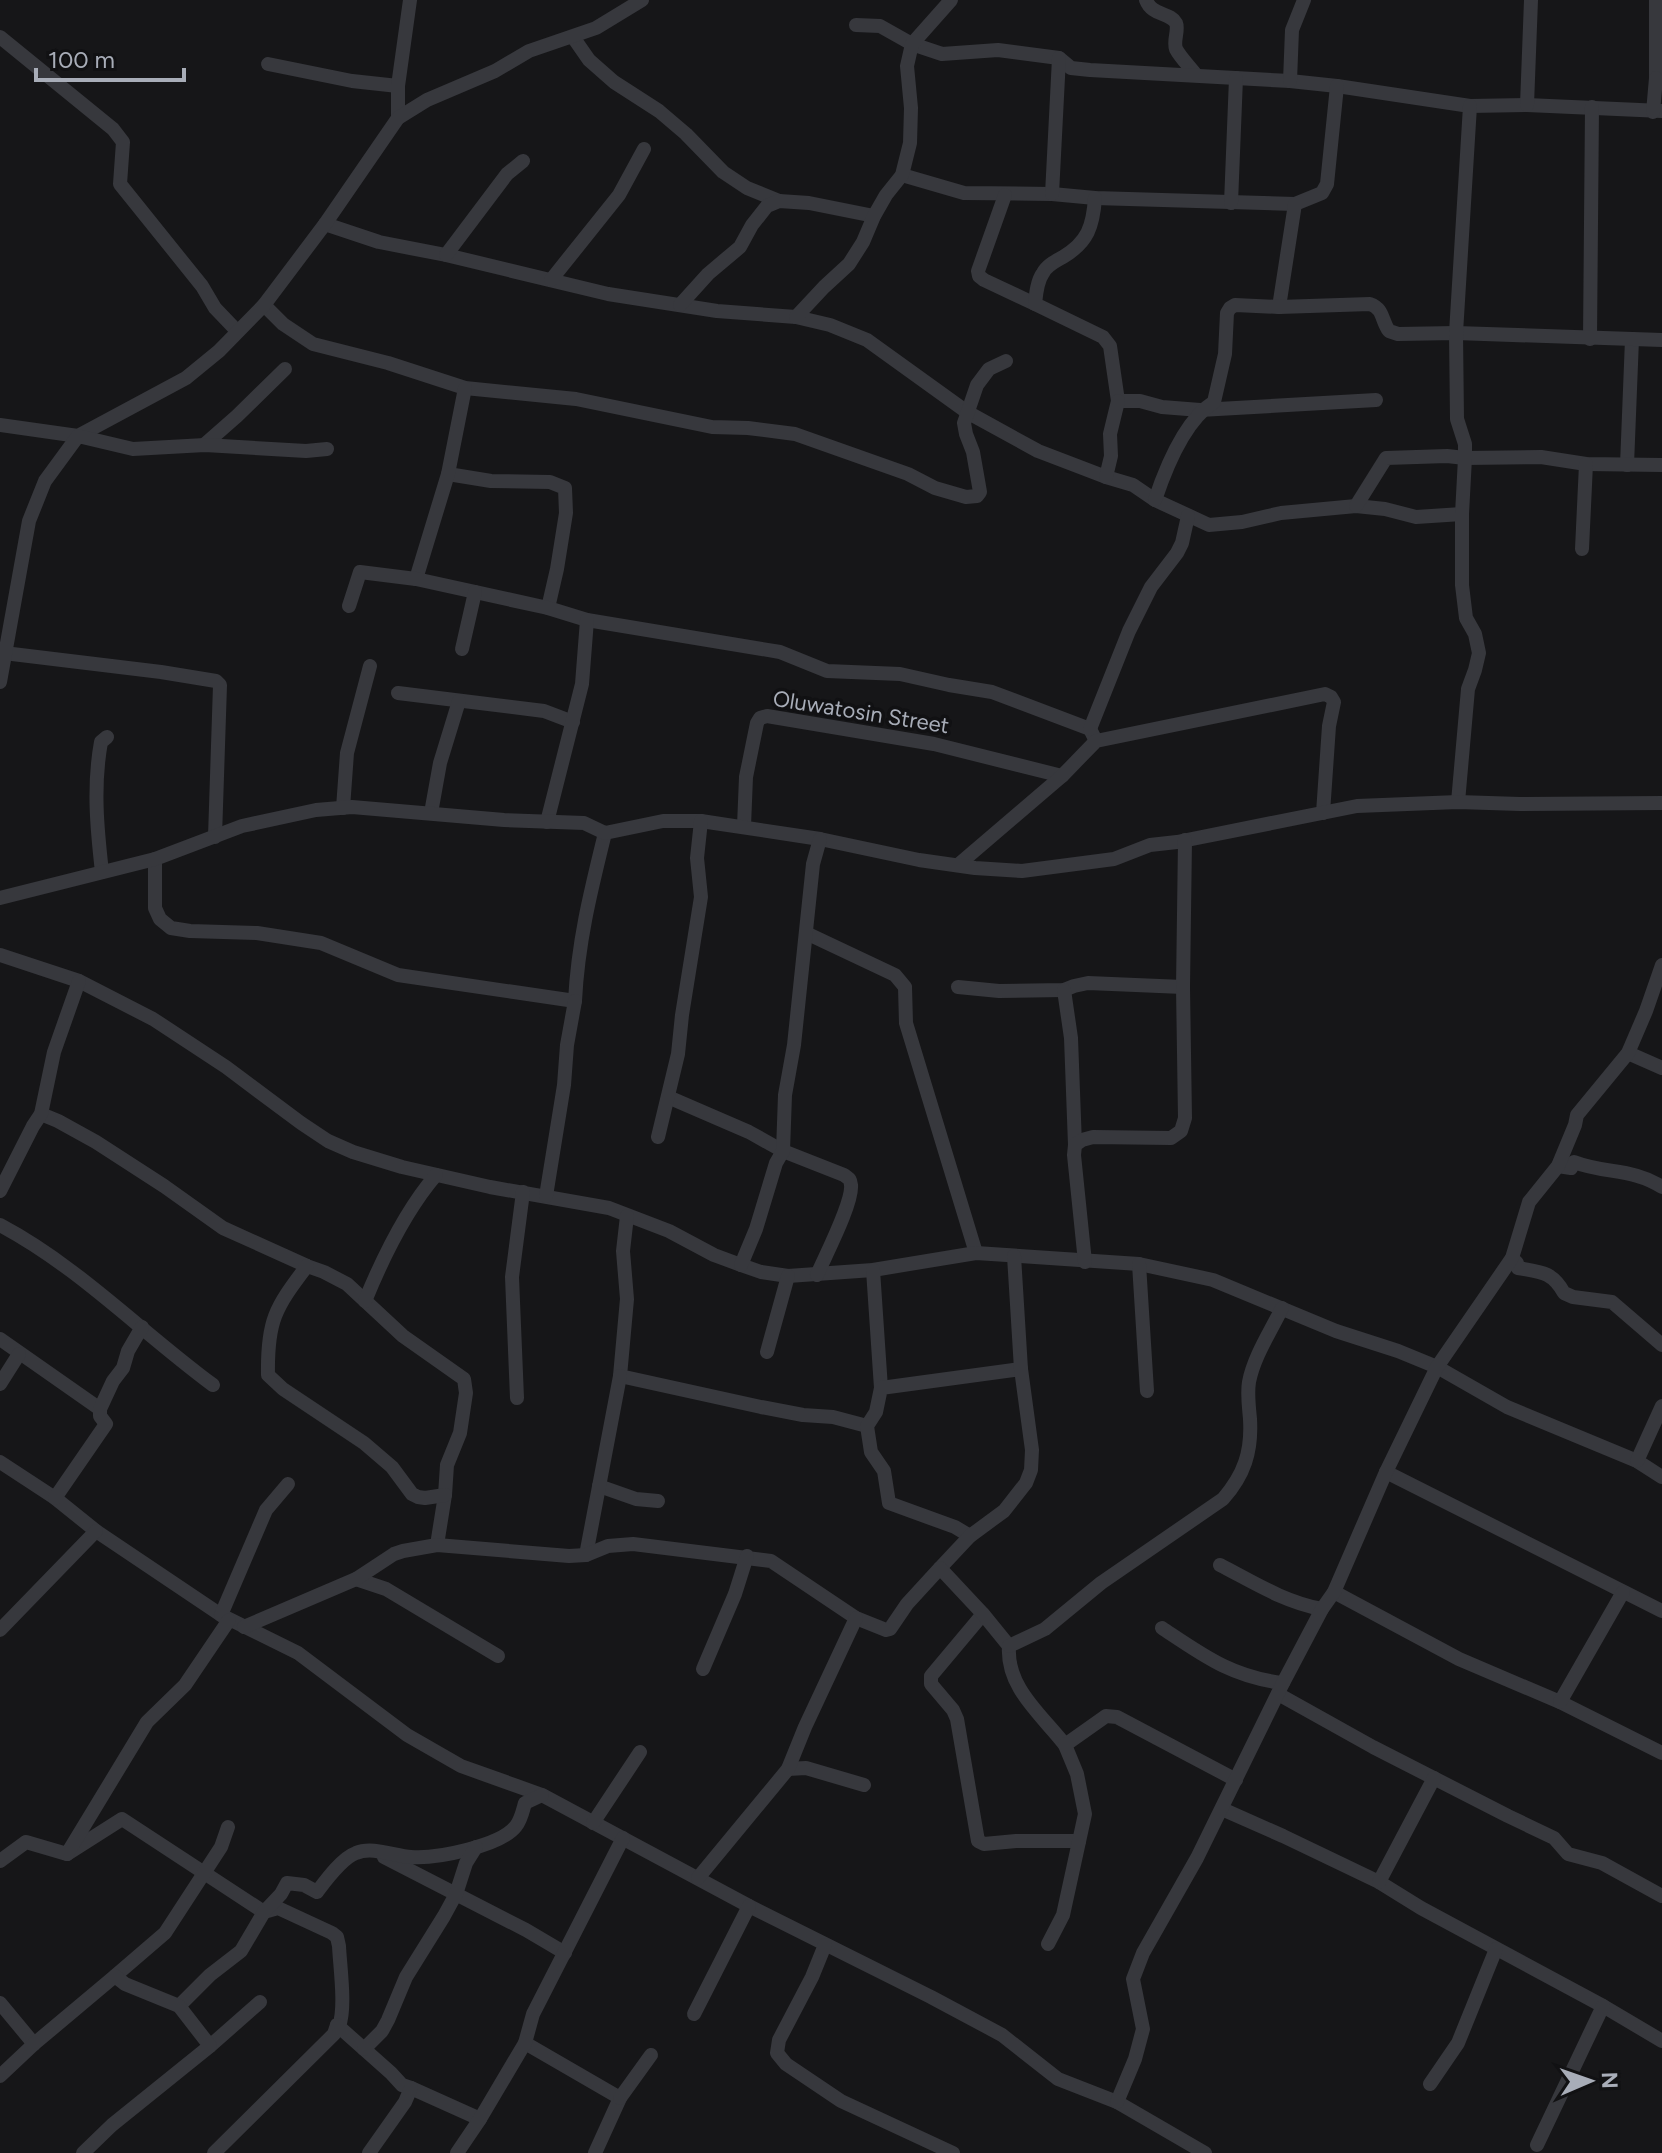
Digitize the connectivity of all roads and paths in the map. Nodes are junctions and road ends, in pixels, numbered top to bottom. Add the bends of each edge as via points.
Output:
1 (410, 0) edge
2 (951, 0) edge
3 (1146, 0) edge
4 (1304, 0) edge
5 (1531, 0) edge
6 (1656, 0) edge
7 (632, 2) edge
8 (856, 25) dead end
9 (0, 37) edge
10 (573, 37) junction
11 (912, 44) junction
12 (1059, 58) junction
13 (268, 64) dead end
14 (1196, 75) junction
15 (1236, 78) junction
16 (1659, 80) edge
17 (1290, 81) junction
18 (398, 86) junction
19 (1337, 86) junction
20 (1527, 105) junction
21 (1470, 106) junction
22 (1592, 107) junction
23 (1658, 111) edge
24 (398, 118) junction
25 (644, 149) dead end
26 (523, 161) dead end
27 (902, 175) junction
28 (1052, 194) junction
29 (1005, 195) junction
30 (1095, 198) junction
31 (779, 201) junction
32 (1231, 203) junction
33 (1295, 204) junction
34 (874, 216) junction
35 (325, 224) junction
36 (446, 255) junction
37 (551, 280) junction
38 (1035, 304) junction
39 (264, 305) junction
40 (680, 305) junction
41 (1279, 307) junction
42 (796, 317) junction
43 (237, 331) junction
44 (1456, 333) junction
45 (1590, 339) junction
46 (1632, 339) junction
47 (1662, 340) edge
48 (1006, 361) dead end
49 (285, 369) dead end
50 (465, 388) junction
51 (1376, 400) dead end
52 (1118, 401) junction
53 (1200, 410) junction
54 (967, 412) junction
55 (0, 425) edge
56 (78, 436) junction
57 (204, 445) junction
58 (327, 449) dead end
59 (1465, 458) junction
60 (1586, 464) junction
61 (1627, 465) junction
62 (1662, 465) edge
63 (448, 474) junction
64 (1106, 477) junction
65 (1155, 500) junction
66 (1356, 506) junction
67 (1462, 514) junction
68 (1188, 516) junction
69 (1582, 549) dead end
70 (416, 579) junction
71 (475, 592) junction
72 (349, 606) dead end
73 (548, 608) junction
74 (587, 620) junction
75 (462, 649) dead end
76 (4, 653) junction
77 (370, 666) dead end
78 (0, 682) edge
79 (398, 693) dead end
80 (459, 701) junction
81 (573, 722) junction
82 (1093, 735) junction
83 (107, 737) dead end
84 (1062, 776) junction
85 (1458, 802) junction
86 (1662, 803) edge
87 (343, 808) junction
88 (431, 813) junction
89 (1323, 813) junction
90 (701, 821) junction
91 (547, 822) junction
92 (744, 826) junction
93 (605, 833) junction
94 (215, 837) junction
95 (820, 839) junction
96 (1185, 840) junction
97 (155, 859) junction
98 (958, 865) junction
99 (102, 872) junction
100 (0, 898) edge
101 (806, 933) junction
102 (0, 955) edge
103 (1662, 965) edge
104 (79, 981) junction
105 (958, 987) dead end
106 (1183, 987) junction
107 (1064, 990) junction
108 (575, 1001) junction
109 (1628, 1053) junction
110 (1662, 1068) edge
111 (668, 1097) junction
112 (41, 1114) junction
113 (658, 1137) dead end
114 (1075, 1145) junction
115 (783, 1151) junction
116 (1558, 1166) junction
117 (436, 1175) junction
118 (1662, 1187) edge
119 (0, 1191) edge
120 (523, 1192) junction
121 (546, 1196) junction
122 (627, 1216) junction
123 (0, 1225) edge
124 (976, 1253) junction
125 (1014, 1256) junction
126 (1512, 1258) junction
127 (1085, 1262) junction
128 (1139, 1264) junction
129 (741, 1265) junction
130 (307, 1266) junction
131 (873, 1270) junction
132 (817, 1275) junction
133 (788, 1276) junction
134 (365, 1301) junction
135 (1282, 1308) junction
136 (142, 1327) junction
137 (0, 1339) edge
138 (1662, 1345) edge
139 (767, 1352) dead end
140 (19, 1354) junction
141 (1437, 1367) junction
142 (1021, 1369) junction
143 (620, 1376) junction
144 (0, 1384) edge
145 (213, 1385) dead end
146 (881, 1388) junction
147 (1147, 1391) dead end
148 (517, 1398) dead end
149 (1662, 1406) edge
150 (100, 1409) junction
151 (867, 1426) junction
152 (1637, 1461) junction
153 (0, 1462) edge
154 (1386, 1472) junction
155 (1662, 1477) edge
156 (288, 1484) dead end
157 (599, 1486) junction
158 (445, 1495) junction
159 (55, 1498) junction
160 (658, 1501) dead end
161 (96, 1531) junction
162 (970, 1536) junction
163 (437, 1545) junction
164 (586, 1555) junction
165 (747, 1556) junction
166 (1220, 1565) dead end
167 (940, 1568) junction
168 (356, 1579) junction
169 (1334, 1592) junction
170 (1623, 1592) junction
171 (1322, 1609) junction
172 (1662, 1611) edge
173 (983, 1614) junction
174 (225, 1617) junction
175 (856, 1618) junction
176 (244, 1627) junction
177 (1162, 1628) dead end
178 (0, 1630) edge
179 (1009, 1646) junction
180 (498, 1656) dead end
181 (703, 1669) dead end
182 (1281, 1688) junction
183 (1560, 1702) junction
184 (1065, 1745) junction
185 (640, 1752) dead end
186 (1662, 1753) edge
187 (788, 1769) junction
188 (1434, 1778) junction
189 (1236, 1780) junction
190 (864, 1785) dead end
191 (542, 1795) junction
192 (1222, 1809) junction
193 (593, 1823) junction
194 (228, 1827) dead end
195 (623, 1838) junction
196 (1079, 1841) junction
197 (476, 1847) junction
198 (373, 1851) junction
199 (67, 1854) junction
200 (0, 1861) edge
201 (205, 1872) junction
202 (698, 1878) junction
203 (1379, 1882) junction
204 (456, 1894) junction
205 (1662, 1896) edge
206 (749, 1906) junction
207 (264, 1912) junction
208 (1048, 1944) dead end
209 (825, 1945) junction
210 (1496, 1949) junction
211 (565, 1953) junction
212 (115, 1976) junction
213 (260, 2002) dead end
214 (0, 2003) edge
215 (179, 2006) junction
216 (1603, 2006) junction
217 (694, 2014) dead end
218 (337, 2025) junction
219 (1662, 2041) edge
220 (525, 2043) junction
221 (34, 2044) junction
222 (210, 2046) junction
223 (364, 2049) junction
224 (651, 2055) dead end
225 (0, 2076) edge
226 (1430, 2084) dead end
227 (411, 2088) junction
228 (620, 2098) junction
229 (1117, 2102) junction
230 (480, 2119) junction
231 (1537, 2145) dead end
232 (83, 2153) edge
233 (214, 2153) edge
234 (369, 2153) edge
235 (457, 2153) edge
236 (595, 2153) edge
237 (953, 2153) edge
238 (1205, 2153) edge

1 - 18 street
2 - 11 street
3 - 14 street via 1174,20 1176,49
4 - 17 street via 1292,30
5 - 20 street
6 - 16 street
7 - 10 street
8 - 11 street via 880,26
9 - 43 street via 113,129 123,142 120,184
10 - 24 street via 529,51
10 - 31 street via 589,60 659,111 723,172
11 - 12 street via 942,54 998,50
11 - 27 street via 907,66 910,143
12 - 14 street via 1071,68
12 - 28 street
13 - 18 street
14 - 15 street
15 - 17 street
15 - 32 street
16 - 23 street
17 - 19 street
18 - 24 street
19 - 21 street
19 - 33 street via 1327,184 1322,193
20 - 21 street
20 - 22 street
21 - 44 street
22 - 23 street
22 - 45 street
24 - 35 street
25 - 37 street via 619,195
26 - 36 street via 507,174
27 - 29 street via 964,193
27 - 34 street
28 - 29 street
28 - 30 street
29 - 38 street via 979,276
30 - 32 street
30 - 38 street via 1087,235 1042,273
31 - 34 street
31 - 40 street via 767,206 740,247
32 - 33 street
33 - 41 street
34 - 42 street via 849,264
35 - 36 street via 379,242
35 - 39 street
36 - 37 street
37 - 40 street
38 - 52 street via 1103,337 1110,346
39 - 43 street
39 - 50 street via 313,344
40 - 42 street
41 - 44 street via 1370,304 1378,307 1389,331
41 - 53 street via 1230,308 1214,402
42 - 54 street via 867,340
43 - 56 street via 186,378
44 - 45 street
44 - 59 street via 1457,419
45 - 46 street
46 - 47 street
46 - 61 street
48 - 54 street via 989,369
49 - 57 street
50 - 54 street via 576,399 712,427 795,434 966,497 980,492 964,423
50 - 63 street
51 - 53 street
52 - 53 street
52 - 64 street
53 - 65 street via 1184,433
54 - 64 street via 1038,451
55 - 56 street
56 - 57 street via 133,449
56 - 76 street via 45,481 29,521
57 - 58 street
59 - 60 street via 1541,457
59 - 66 street via 1386,458
59 - 67 street
60 - 61 street
60 - 69 street
61 - 62 street
63 - 70 street
63 - 73 street via 550,482 565,488 566,513
64 - 65 street via 1133,485
65 - 68 street
66 - 67 street via 1416,517
66 - 68 street via 1209,525
67 - 85 street via 1466,618 1479,653 1468,689
68 - 82 street via 1177,553 1151,587 1129,631
70 - 71 street
70 - 72 street via 360,572
71 - 73 street
71 - 75 street
73 - 74 street
74 - 81 street
74 - 82 street via 780,652 827,671 900,674 992,692
76 - 78 street
76 - 94 street via 216,681 220,685
77 - 87 street via 347,753
79 - 80 street
80 - 81 street via 544,711
80 - 88 street
81 - 91 street
82 - 84 street
82 - 89 street via 1325,694 1334,702
83 - 99 street via 101,742 96,788
84 - 92 street, Oluwatosin Street via 934,744 767,716 757,723 746,777
84 - 98 street
85 - 86 street
85 - 89 street via 1357,806
87 - 88 street
87 - 94 street via 242,826
88 - 91 street
89 - 96 street
90 - 92 street
90 - 93 street via 663,821
90 - 111 street via 701,897
91 - 93 street via 584,823
92 - 95 street
93 - 108 street via 582,928
94 - 97 street
95 - 98 street
95 - 101 street
96 - 98 street via 1150,845 1114,859 1043,869
96 - 106 street
97 - 99 street
97 - 108 street via 155,908 171,928 321,943 398,975
99 - 100 street
101 - 115 street via 786,1084
101 - 124 street via 895,975 905,987 906,1023
102 - 104 street
103 - 109 street
104 - 112 street via 54,1052
104 - 117 street via 153,1019 328,1141
105 - 107 street
106 - 107 street via 1088,983
106 - 114 street via 1181,1131 1171,1138 1093,1137
107 - 114 street
108 - 121 street
109 - 110 street
109 - 116 street via 1577,1115
111 - 113 street
111 - 115 street
112 - 119 street
112 - 130 street via 96,1142 223,1228
114 - 127 street
115 - 129 street
115 - 132 street via 849,1179 848,1202
116 - 118 street via 1571,1168 1574,1162 1648,1178
116 - 126 street via 1529,1202
117 - 120 street
117 - 134 street via 383,1258
120 - 121 street
120 - 148 street via 512,1277
121 - 122 street
122 - 129 street
122 - 143 street
123 - 136 street via 31,1241
124 - 125 street
124 - 131 street
125 - 127 street
125 - 142 street
126 - 138 street via 1518,1268 1558,1281 1573,1297 1612,1302
126 - 141 street
127 - 128 street
128 - 135 street via 1213,1280
128 - 147 street
129 - 133 street
130 - 134 street via 347,1284
130 - 158 street via 274,1315 268,1375 364,1443 412,1494
131 - 132 street
131 - 146 street
132 - 133 street
133 - 139 street
134 - 158 street via 464,1379 460,1433 447,1465
135 - 141 street
135 - 179 street via 1249,1383 1247,1458 1237,1483 1223,1499 1101,1583 1045,1629
136 - 145 street
136 - 150 street
137 - 140 street
140 - 144 street
140 - 150 street
141 - 152 street via 1507,1407
141 - 154 street
142 - 146 street
142 - 162 street via 1031,1470 1004,1511
143 - 151 street
143 - 157 street
146 - 151 street
149 - 152 street
150 - 159 street via 106,1424
151 - 162 street via 889,1503
152 - 155 street
153 - 159 street
154 - 169 street
154 - 170 street
156 - 174 street via 266,1510
157 - 160 street
157 - 164 street
158 - 163 street
159 - 161 street
161 - 174 street
161 - 178 street
162 - 167 street
163 - 164 street
163 - 168 street via 394,1554
164 - 165 street via 633,1544
165 - 175 street via 771,1561
165 - 181 street
166 - 171 street via 1279,1596
167 - 173 street
167 - 175 street via 890,1629
168 - 176 street
168 - 180 street via 386,1589
169 - 171 street
169 - 183 street via 1459,1659
170 - 172 street
170 - 183 street
171 - 182 street
173 - 179 street
173 - 196 street via 931,1676 931,1684 957,1719 978,1841
174 - 176 street
174 - 199 street via 185,1685 147,1722
175 - 187 street
176 - 191 street via 298,1653 407,1735 461,1766
177 - 182 street via 1229,1670
179 - 184 street via 1018,1688
182 - 188 street via 1373,1747
182 - 189 street
183 - 186 street
184 - 189 street via 1106,1716 1117,1717
184 - 196 street via 1085,1814
185 - 193 street
187 - 190 street via 806,1768
187 - 202 street
188 - 203 street
188 - 205 street via 1554,1838 1568,1854 1602,1863
189 - 192 street
191 - 193 street
191 - 197 street via 525,1803 508,1834
192 - 203 street
192 - 229 street via 1133,1979 1143,2029
193 - 195 street
194 - 201 street
195 - 202 street
195 - 211 street
196 - 208 street via 1063,1915
197 - 198 street via 413,1858
197 - 204 street
198 - 204 street
198 - 207 street via 357,1852 317,1892 287,1883
199 - 200 street via 26,1842
199 - 201 street via 122,1819
201 - 207 street
201 - 212 street via 165,1933
202 - 206 street
203 - 210 street
204 - 211 street
204 - 223 street via 406,1977 382,2031
206 - 209 street
206 - 217 street
207 - 215 street via 241,1951
207 - 218 street via 278,1908 337,1937 342,2008
209 - 229 street via 1002,2035 1058,2079
209 - 237 street via 777,2053 841,2101
210 - 216 street
210 - 226 street via 1458,2043
211 - 220 street via 533,2014
212 - 215 street
212 - 221 street
213 - 222 street
214 - 221 street
215 - 222 street
216 - 219 street
216 - 231 street
218 - 223 street
218 - 233 street via 334,2034
220 - 228 street
220 - 230 street
221 - 225 street
222 - 232 street
223 - 227 street
224 - 228 street
227 - 230 street
227 - 234 street
228 - 236 street
229 - 238 street
230 - 235 street

